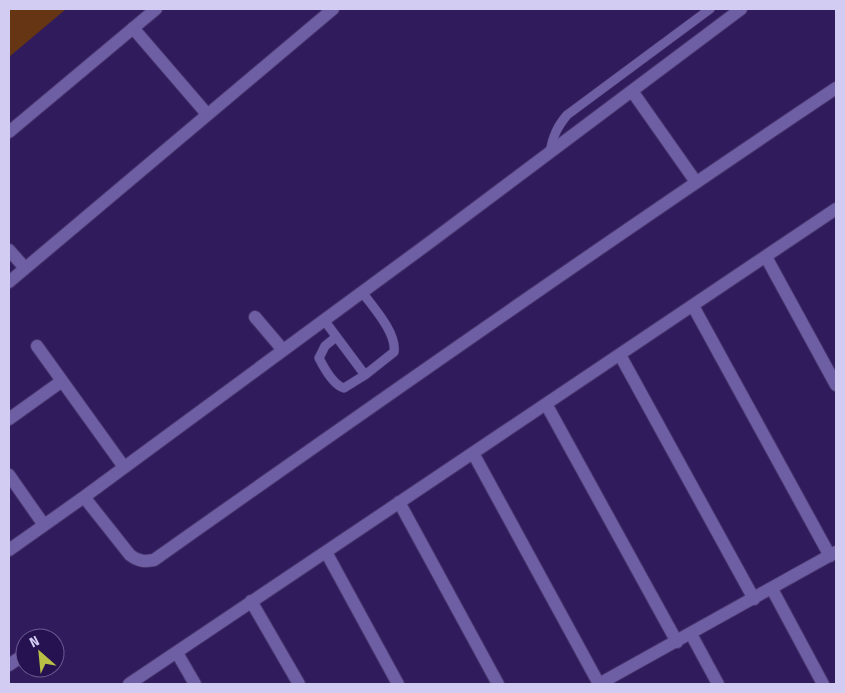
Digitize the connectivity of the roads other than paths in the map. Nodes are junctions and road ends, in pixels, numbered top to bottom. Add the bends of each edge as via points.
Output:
1 (156, 9) edge
2 (333, 9) edge
3 (710, 9) edge
4 (741, 9) edge
5 (133, 28) junction
6 (836, 88) edge
7 (632, 91) junction
8 (207, 114) junction
9 (9, 132) edge
10 (550, 152) junction
11 (696, 182) junction
12 (836, 209) edge
13 (9, 250) edge
14 (766, 257) junction
15 (25, 268) junction
16 (9, 282) edge
17 (362, 292) junction
18 (693, 306) junction
19 (255, 317) dead end
20 (324, 320) junction
21 (336, 337) junction
22 (37, 346) dead end
23 (283, 350) junction
24 (620, 355) junction
25 (365, 375) junction
26 (62, 380) junction
27 (836, 385) edge
28 (546, 404) junction
29 (9, 419) edge
30 (473, 453) junction
31 (124, 467) junction
32 (9, 475) edge
33 (84, 497) junction
34 (399, 502) junction
35 (44, 525) junction
36 (9, 550) edge
37 (326, 552) junction
38 (833, 554) edge
39 (772, 589) junction
40 (754, 599) junction
41 (251, 601) junction
42 (691, 634) junction
43 (677, 642) junction
44 (177, 652) junction
45 (613, 681) edge
46 (129, 684) edge
47 (195, 684) edge
48 (299, 684) edge
49 (398, 684) edge
50 (498, 684) edge
51 (599, 684) edge
52 (718, 684) edge
53 (823, 684) edge

1 - 5 street
2 - 8 street
3 - 10 lane via 567,114 555,131
4 - 7 street
5 - 8 street
5 - 9 street
6 - 11 street
7 - 10 street
7 - 11 street
8 - 15 street
10 - 17 street
11 - 33 street via 154,560 145,562 130,555
12 - 14 street
13 - 15 street
14 - 18 street
14 - 27 street
15 - 16 street
17 - 20 street
17 - 25 lane via 395,344 394,352
18 - 24 street
18 - 38 street
19 - 23 street
20 - 21 lane
20 - 23 street
21 - 25 lane
21 - 25 lane via 325,346 319,358 338,386 350,386
22 - 26 street
23 - 31 street
24 - 28 street
24 - 40 street
26 - 29 street
26 - 31 street
28 - 30 street
28 - 43 street
30 - 34 street
30 - 51 street
31 - 33 street
32 - 35 street
33 - 35 street
34 - 37 street
34 - 50 street
35 - 36 street
37 - 41 street
37 - 49 street
38 - 39 street
39 - 40 street
39 - 53 street
40 - 42 street
41 - 44 street
41 - 48 street
42 - 43 street
42 - 52 street
43 - 45 street
44 - 46 street
44 - 47 street
45 - 51 street

